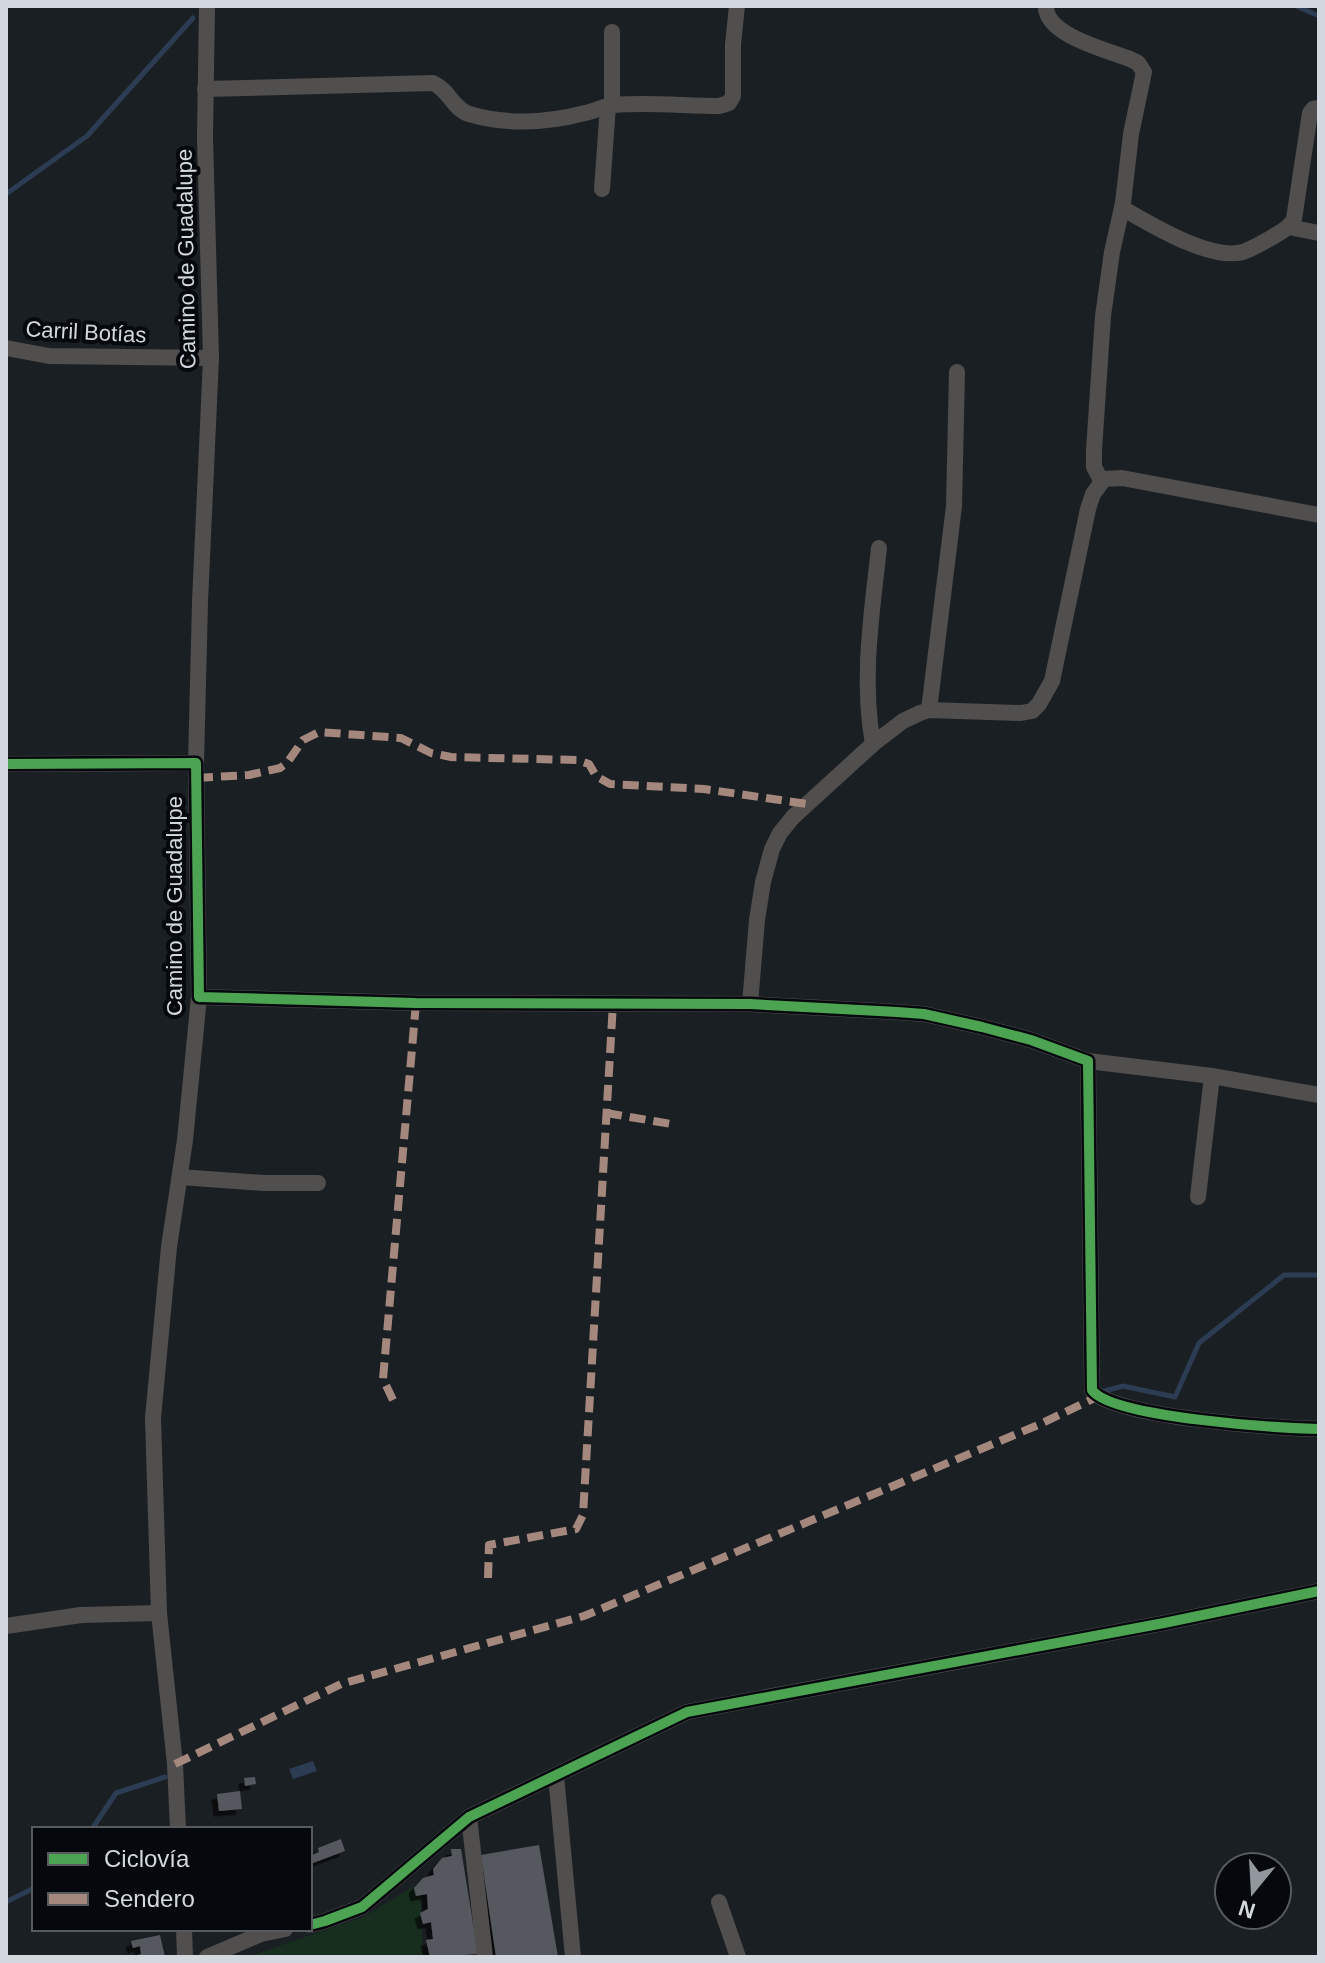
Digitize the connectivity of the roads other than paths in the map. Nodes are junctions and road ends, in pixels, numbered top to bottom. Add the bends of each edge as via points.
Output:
1 (207, 6) edge
2 (737, 6) edge
3 (1046, 6) edge
4 (612, 32) dead end
5 (205, 89) junction
6 (610, 106) junction
7 (1319, 108) edge
8 (602, 189) dead end
9 (1122, 208) junction
10 (1289, 227) junction
11 (1319, 233) edge
12 (6, 348) edge
13 (211, 358) junction
14 (957, 372) dead end
15 (1102, 482) junction
16 (1319, 515) edge
17 (879, 548) dead end
18 (929, 710) junction
19 (873, 744) junction
20 (196, 763) junction
21 (6, 764) edge
22 (199, 997) junction
23 (750, 1004) junction
24 (1088, 1061) junction
25 (1212, 1076) junction
26 (1319, 1095) edge
27 (180, 1177) junction
28 (318, 1183) dead end
29 (1198, 1197) dead end
30 (1319, 1429) edge
31 (1319, 1591) edge
32 (159, 1613) junction
33 (6, 1626) edge
34 (556, 1776) junction
35 (469, 1817) junction
36 (178, 1827) edge
37 (719, 1902) dead end
38 (312, 1924) edge
39 (184, 1931) edge
40 (275, 1931) edge
41 (185, 1957) edge
42 (207, 1957) edge
43 (485, 1957) edge
44 (573, 1957) edge
45 (738, 1957) edge

1 - 5 street, Camino de Guadalupe
2 - 6 street via 729,103
3 - 9 street via 1055,27 1138,63 1144,72
4 - 6 street
5 - 6 street via 433,83 464,113 519,122
5 - 13 street, Camino de Guadalupe
6 - 8 street
7 - 10 street via 1310,113
9 - 10 street via 1177,237 1226,253 1242,252
9 - 15 street via 1103,316 1094,450 1094,467
10 - 11 street
12 - 13 street, Carril Botías via 49,356
13 - 20 street, Camino de Guadalupe
14 - 18 street via 954,506
15 - 16 street via 1122,478
15 - 18 street via 1088,509 1052,681 1039,704 1021,713
17 - 19 street via 868,677
18 - 19 street via 903,721
19 - 23 street via 793,817 772,849 757,920
20 - 21 street
20 - 22 street, Camino de Guadalupe
22 - 23 street
22 - 27 street, Camino de Guadalupe
23 - 24 street via 924,1014 1031,1040
24 - 25 street
24 - 30 street via 1092,1390 1097,1397 1130,1407 1188,1417
25 - 26 street
25 - 29 street
27 - 28 street
27 - 32 street, Camino de Guadalupe via 153,1418
31 - 34 street via 687,1712
32 - 33 street via 81,1615
32 - 36 street, Camino de Guadalupe
34 - 35 street
34 - 44 street
35 - 38 street via 362,1907
35 - 43 street
37 - 45 street
39 - 41 street
40 - 42 street

